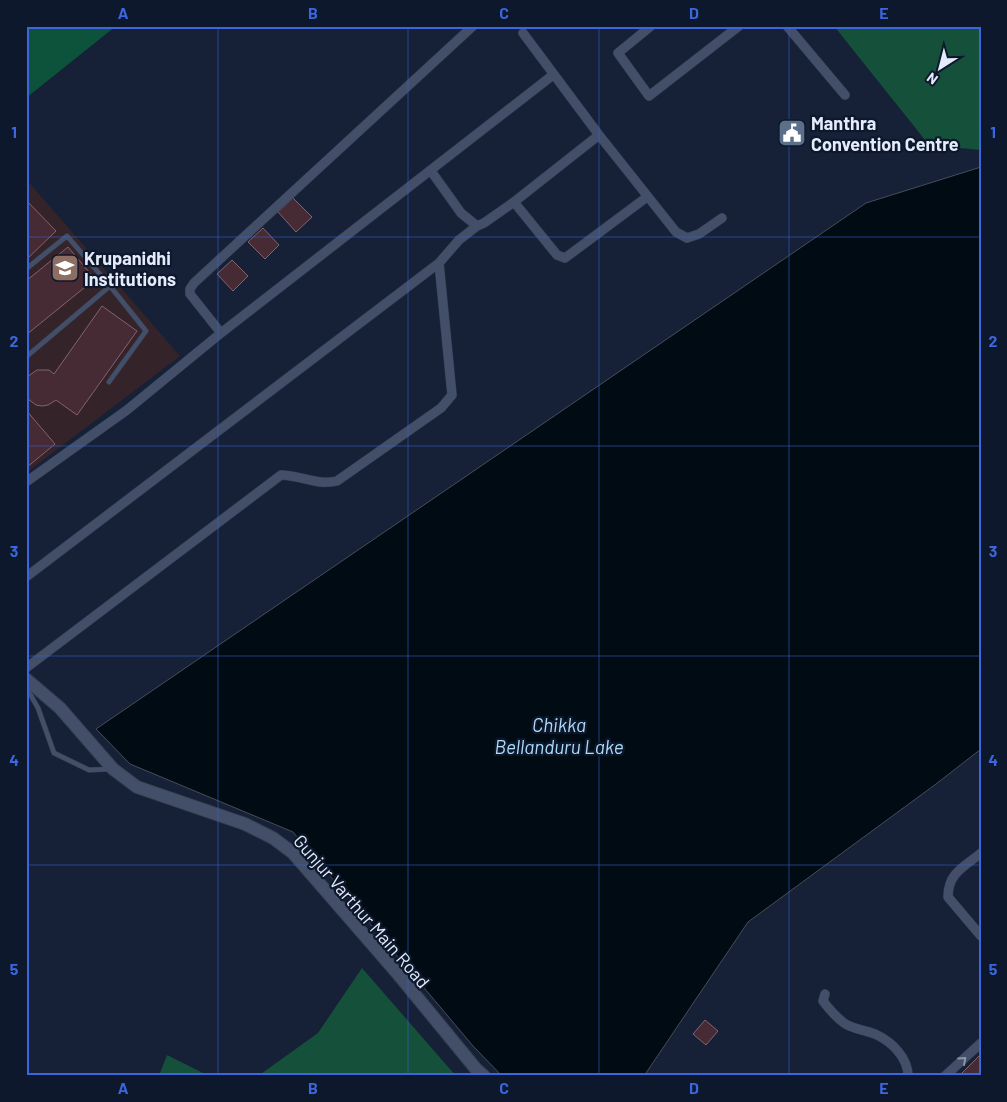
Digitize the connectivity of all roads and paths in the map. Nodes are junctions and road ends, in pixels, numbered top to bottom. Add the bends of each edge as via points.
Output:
1 (472, 26) edge
2 (651, 26) edge
3 (739, 26) edge
4 (788, 26) edge
5 (523, 33) dead end
6 (553, 75) junction
7 (844, 95) dead end
8 (599, 135) junction
9 (431, 171) junction
10 (647, 196) junction
11 (514, 202) junction
12 (722, 218) dead end
13 (477, 226) junction
14 (439, 263) junction
15 (26, 269) edge
16 (110, 286) junction
17 (221, 333) junction
18 (26, 357) edge
19 (109, 382) dead end
20 (26, 482) edge
21 (26, 578) edge
22 (26, 668) edge
23 (26, 679) edge
24 (26, 687) edge
25 (114, 769) junction
26 (981, 853) edge
27 (981, 936) edge
28 (825, 994) dead end
29 (981, 1044) edge
30 (484, 1076) edge
31 (908, 1076) edge
32 (945, 1076) edge

1 - 17 street via 194,283 190,294
2 - 3 street via 618,54 649,96
4 - 7 street
5 - 6 street
6 - 8 street
6 - 9 street
8 - 10 street
8 - 11 street
9 - 13 street via 461,213
9 - 17 street
10 - 11 street via 565,258 556,255
10 - 12 street via 676,232 687,238
11 - 13 street
13 - 14 street via 459,240
14 - 21 street
14 - 22 street via 452,395 441,408 337,481 318,482 281,475
15 - 16 lane via 67,236
16 - 18 lane
16 - 19 lane via 146,330
17 - 20 street via 127,410
23 - 25 main road, Gunjur Varthur Main Road via 60,708
24 - 25 lane via 38,708 54,753 89,770
25 - 30 main road, Gunjur Varthur Main Road via 137,787 245,824 293,853
26 - 27 street via 952,877 948,887 948,898
28 - 31 street via 822,1001 845,1024 878,1035 890,1043 905,1059
32 -> 29 street

